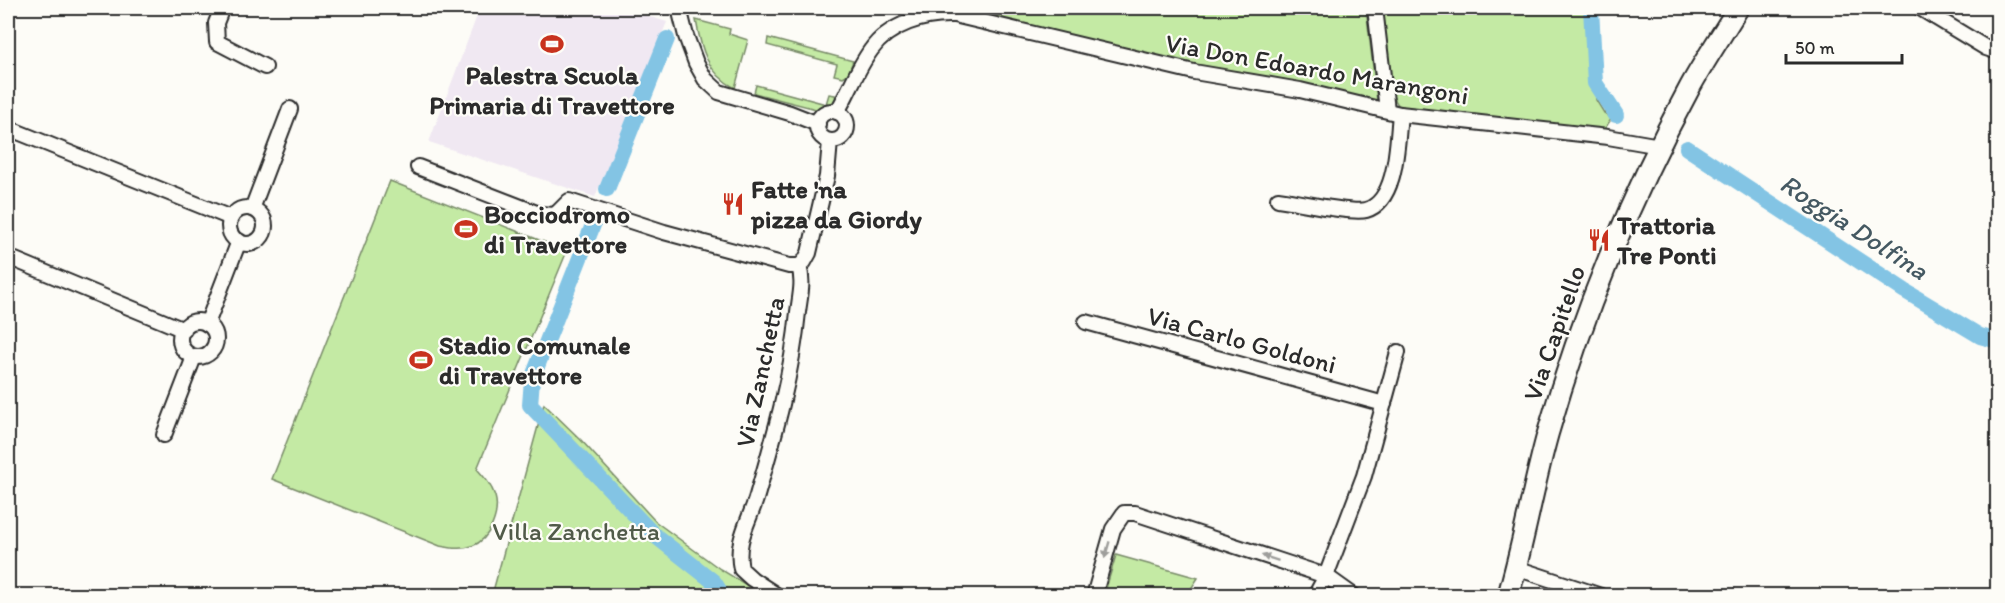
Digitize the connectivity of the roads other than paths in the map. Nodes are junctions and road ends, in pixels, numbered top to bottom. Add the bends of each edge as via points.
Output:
1 (222, 8) edge
2 (679, 8) edge
3 (1375, 8) edge
4 (1738, 8) edge
5 (1920, 8) edge
6 (913, 13) edge
7 (1998, 52) edge
8 (265, 67) dead end
9 (290, 109) dead end
10 (837, 112) junction
11 (1393, 112) junction
12 (818, 124) junction
13 (9, 133) edge
14 (830, 141) junction
15 (1660, 146) junction
16 (418, 167) dead end
17 (1278, 198) dead end
18 (252, 209) junction
19 (231, 218) junction
20 (239, 241) junction
21 (8, 257) edge
22 (799, 266) junction
23 (1086, 322) dead end
24 (207, 324) junction
25 (183, 330) junction
26 (1398, 352) dead end
27 (194, 357) junction
28 (1384, 404) junction
29 (164, 435) dead end
30 (1516, 568) junction
31 (1326, 576) junction
32 (778, 596) edge
33 (1095, 596) edge
34 (1315, 596) edge
35 (1354, 596) edge
36 (1508, 596) edge
37 (1601, 596) edge

1 - 8 street via 216,23 217,42
2 - 12 street via 696,63 719,92
3 - 11 street
4 - 15 street, Via Capitello via 1689,88
5 - 7 street
6 - 10 street, Via Don Edoardo Marangoni via 872,47
6 - 11 street, Via Don Edoardo Marangoni via 954,15 1194,72 1300,90
9 - 18 street
10 - 12 street via 825,113
10 - 14 street via 846,120 847,128 843,137
11 - 15 street, Via Don Edoardo Marangoni
11 - 17 street via 1393,174 1384,199 1366,210
12 - 14 street via 820,135
13 - 19 street
14 - 22 street, Via Zanchetta via 827,176 809,253
15 - 30 street, Via Capitello via 1610,256 1577,343 1548,432
16 - 22 street via 539,214 555,215 568,201 664,232
18 - 19 street via 239,210
18 - 20 street via 264,220 264,231 252,243
19 - 20 street via 230,230
20 - 24 street
21 - 25 street
22 - 32 street, Via Zanchetta via 802,284 785,397 739,544 741,569
23 - 28 street, Via Carlo Goldoni
24 - 25 street via 190,323
24 - 27 street via 215,334 216,344 208,354
25 - 27 street via 181,344
26 - 28 street
27 - 29 street
28 - 31 street via 1364,476
30 - 36 street, Via Capitello
30 - 37 street
31 -> 33 street via 1135,513 1124,513 1113,529
31 - 34 street
31 - 35 street

